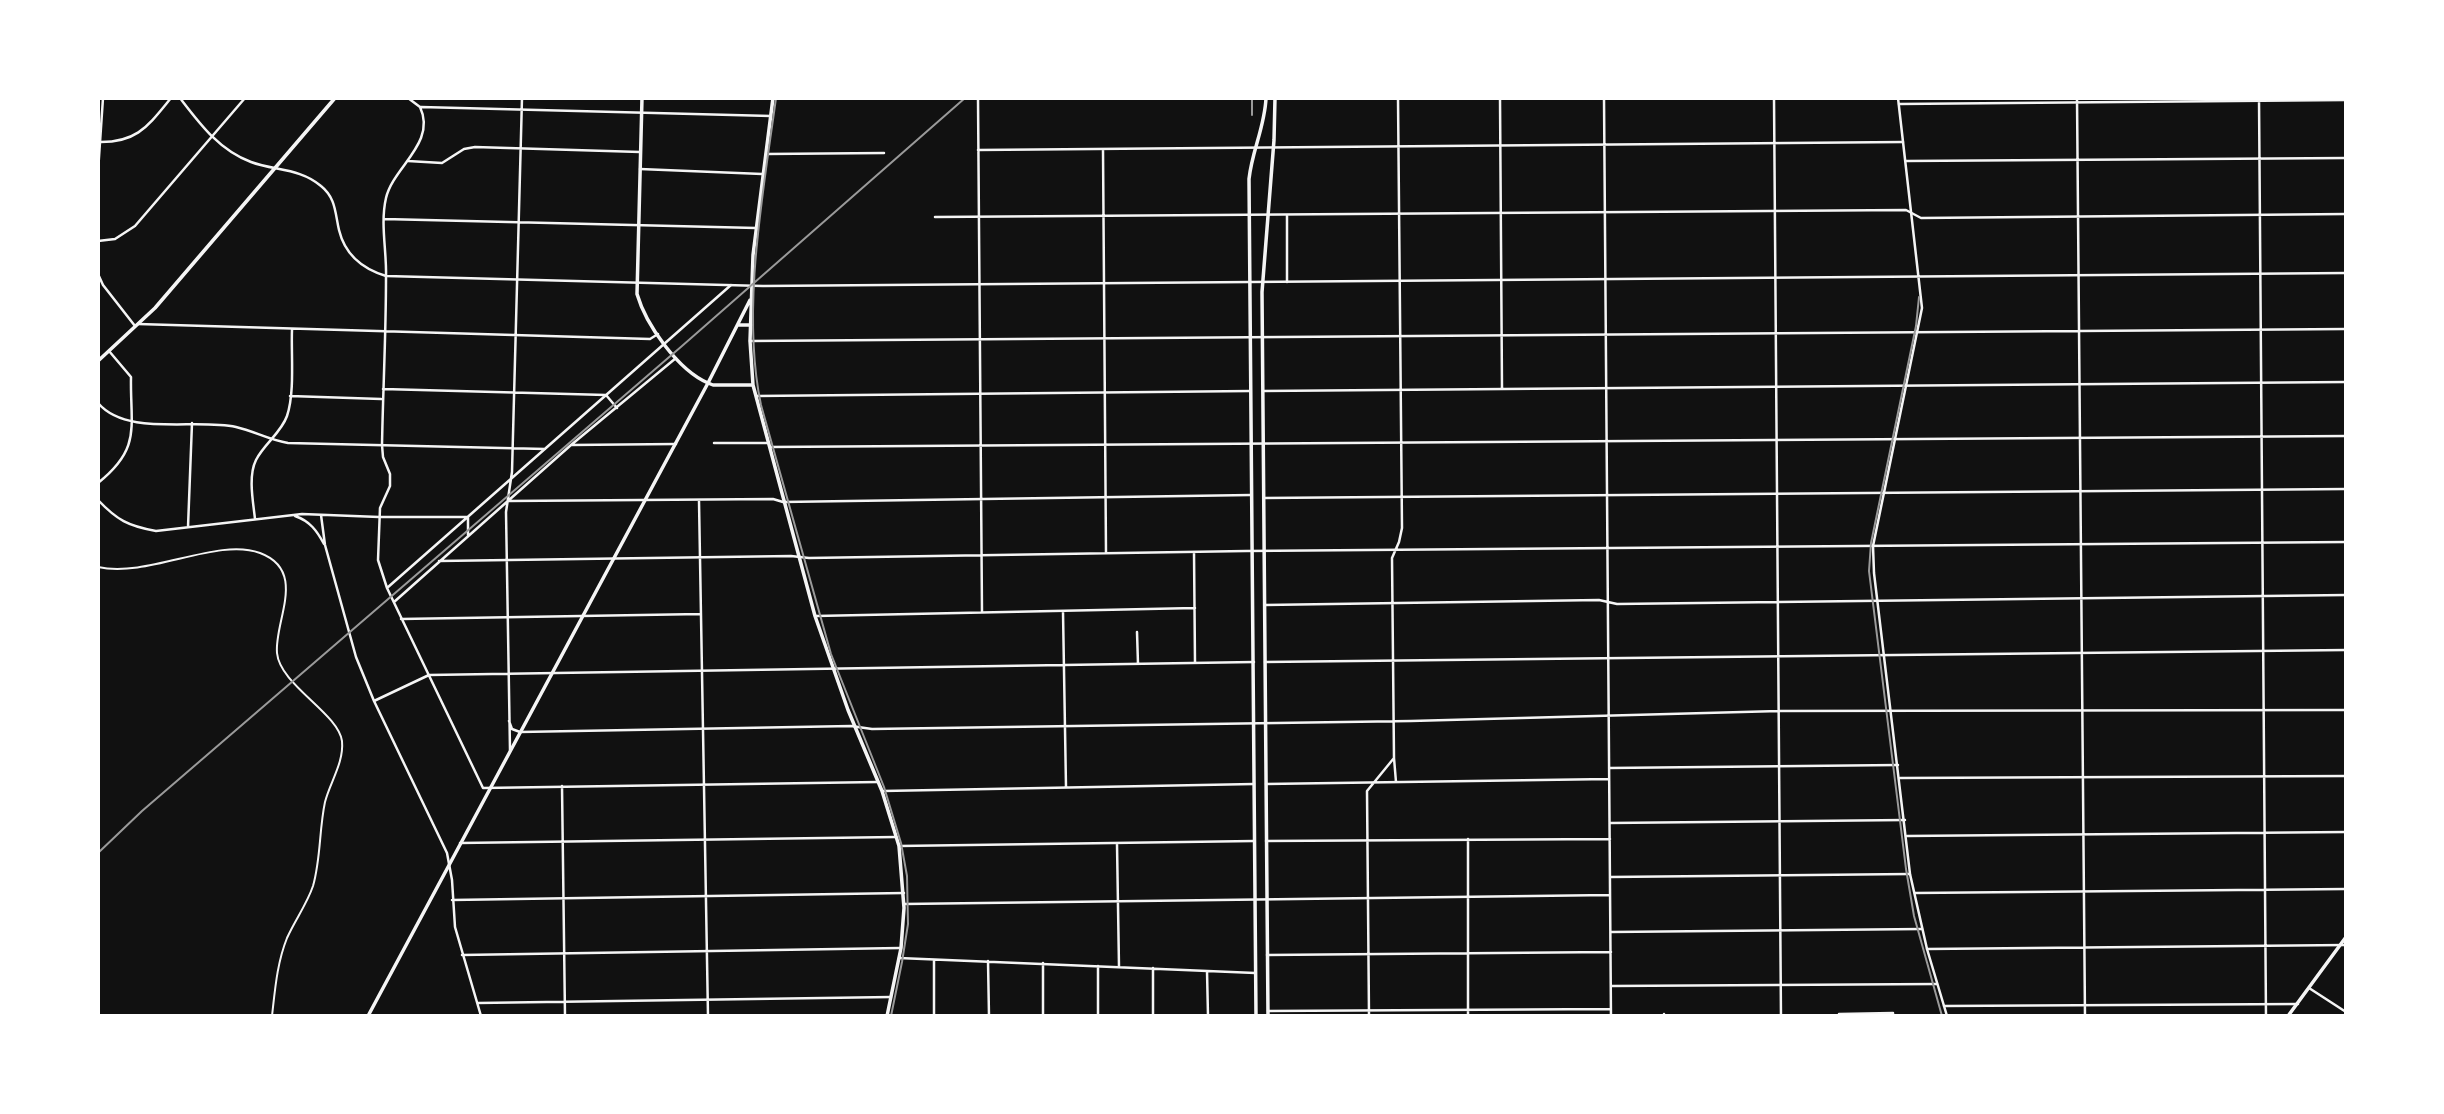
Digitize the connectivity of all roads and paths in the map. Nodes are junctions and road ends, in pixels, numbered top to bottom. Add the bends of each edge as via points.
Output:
1 (103, 98) edge
2 (170, 98) edge
3 (180, 98) edge
4 (245, 98) edge
5 (335, 98) edge
6 (408, 98) edge
7 (522, 98) edge
8 (642, 98) edge
9 (773, 98) edge
10 (978, 98) edge
11 (1266, 98) edge
12 (1275, 98) edge
13 (1398, 98) edge
14 (1500, 98) edge
15 (1604, 98) edge
16 (1774, 98) edge
17 (1898, 98) edge
18 (2077, 98) edge
19 (2259, 100) edge
20 (2346, 100) edge
21 (2077, 103) junction
22 (1899, 104) junction
23 (420, 107) junction
24 (522, 109) junction
25 (641, 112) junction
26 (771, 116) junction
27 (211, 137) junction
28 (99, 142) edge
29 (1904, 142) junction
30 (1774, 144) junction
31 (1604, 145) junction
32 (1500, 146) junction
33 (1273, 147) junction
34 (1399, 147) junction
35 (521, 148) junction
36 (1255, 148) junction
37 (1103, 149) junction
38 (978, 150) junction
39 (640, 152) junction
40 (884, 153) dead end
41 (766, 154) junction
42 (2259, 158) junction
43 (2346, 158) edge
44 (2077, 160) junction
45 (408, 161) junction
46 (1906, 161) junction
47 (276, 167) junction
48 (640, 169) junction
49 (98, 172) edge
50 (763, 174) junction
51 (1775, 211) junction
52 (1605, 213) junction
53 (1399, 214) junction
54 (1501, 214) junction
55 (1913, 214) junction
56 (2346, 214) edge
57 (2259, 215) junction
58 (1249, 216) junction
59 (1268, 216) junction
60 (1287, 216) junction
61 (2078, 216) junction
62 (935, 217) dead end
63 (1104, 217) junction
64 (979, 218) junction
65 (384, 219) junction
66 (519, 222) junction
67 (638, 226) junction
68 (756, 228) junction
69 (98, 241) edge
70 (2346, 273) edge
71 (98, 274) edge
72 (2260, 274) junction
73 (2078, 275) junction
74 (386, 276) junction
75 (1920, 277) junction
76 (1775, 278) junction
77 (517, 279) junction
78 (1605, 279) junction
79 (1502, 280) junction
80 (1400, 281) junction
81 (1250, 282) junction
82 (1262, 282) junction
83 (1287, 282) junction
84 (636, 283) junction
85 (1104, 283) junction
86 (733, 284) junction
87 (979, 284) junction
88 (752, 285) junction
89 (752, 297) junction
90 (136, 325) junction
91 (738, 325) junction
92 (751, 325) junction
93 (2346, 329) edge
94 (292, 330) junction
95 (2261, 330) junction
96 (2079, 331) junction
97 (385, 332) junction
98 (1918, 333) junction
99 (659, 334) junction
100 (1776, 334) junction
101 (1606, 335) junction
102 (516, 336) junction
103 (1502, 336) junction
104 (1400, 337) junction
105 (1250, 338) junction
106 (1262, 338) junction
107 (1104, 339) junction
108 (980, 340) junction
109 (751, 341) junction
110 (665, 344) junction
111 (109, 351) junction
112 (676, 358) junction
113 (98, 360) edge
114 (708, 383) junction
115 (2261, 383) junction
116 (2346, 383) edge
117 (753, 385) junction
118 (1908, 385) junction
119 (2079, 385) junction
120 (1776, 387) junction
121 (1606, 388) junction
122 (383, 389) junction
123 (1502, 389) junction
124 (1401, 390) junction
125 (1250, 391) junction
126 (1263, 391) junction
127 (514, 393) junction
128 (980, 393) junction
129 (1105, 393) junction
130 (290, 396) junction
131 (606, 396) junction
132 (755, 396) junction
133 (383, 399) junction
134 (98, 403) edge
135 (617, 408) junction
136 (132, 422) junction
137 (192, 423) junction
138 (2262, 436) junction
139 (2346, 436) edge
140 (2080, 438) junction
141 (1896, 439) junction
142 (271, 440) junction
143 (1776, 440) junction
144 (1607, 442) junction
145 (714, 443) dead end
146 (676, 444) junction
147 (1251, 444) junction
148 (1264, 444) junction
149 (1401, 444) junction
150 (382, 445) junction
151 (571, 445) junction
152 (769, 445) junction
153 (1105, 445) junction
154 (981, 446) junction
155 (513, 449) junction
156 (545, 449) junction
157 (512, 479) junction
158 (98, 483) edge
159 (2346, 489) edge
160 (2262, 490) junction
161 (2080, 491) junction
162 (1884, 493) junction
163 (1777, 494) junction
164 (1251, 495) junction
165 (1607, 495) junction
166 (1106, 497) junction
167 (1401, 497) junction
168 (1264, 498) junction
169 (981, 499) junction
170 (98, 500) edge
171 (699, 500) junction
172 (509, 501) junction
173 (645, 502) junction
174 (783, 502) junction
175 (292, 515) junction
176 (321, 515) junction
177 (379, 517) junction
178 (468, 517) junction
179 (255, 519) junction
180 (188, 527) junction
181 (468, 535) junction
182 (2346, 542) edge
183 (2081, 543) junction
184 (2262, 543) junction
185 (325, 545) junction
186 (1873, 546) junction
187 (1777, 547) junction
188 (1608, 549) junction
189 (1396, 550) junction
190 (1252, 551) junction
191 (1265, 551) junction
192 (1194, 552) junction
193 (1106, 553) junction
194 (981, 555) junction
195 (800, 556) junction
196 (701, 557) junction
197 (614, 558) junction
198 (509, 560) junction
199 (439, 561) junction
200 (98, 567) edge
201 (387, 588) junction
202 (2263, 595) junction
203 (2346, 595) edge
204 (2081, 597) junction
205 (1876, 600) junction
206 (394, 602) junction
207 (1608, 602) junction
208 (1392, 603) junction
209 (1777, 603) junction
210 (1265, 605) junction
211 (1195, 608) junction
212 (1063, 611) junction
213 (982, 612) junction
214 (701, 614) junction
215 (584, 615) junction
216 (815, 616) junction
217 (509, 617) junction
218 (401, 619) junction
219 (1137, 632) dead end
220 (2346, 650) edge
221 (2263, 651) junction
222 (2081, 653) junction
223 (1884, 656) junction
224 (1778, 657) junction
225 (1608, 658) junction
226 (1393, 660) junction
227 (1254, 662) junction
228 (1265, 662) junction
229 (1195, 663) junction
230 (1138, 664) junction
231 (1064, 665) junction
232 (832, 669) junction
233 (702, 670) junction
234 (509, 673) junction
235 (553, 673) junction
236 (429, 675) junction
237 (374, 701) junction
238 (2346, 710) edge
239 (1779, 711) junction
240 (2263, 711) junction
241 (1892, 712) junction
242 (2082, 712) junction
243 (1609, 715) junction
244 (509, 721) junction
245 (1394, 721) junction
246 (1254, 723) junction
247 (1265, 723) junction
248 (1065, 726) junction
249 (703, 728) junction
250 (855, 728) junction
251 (520, 732) junction
252 (510, 750) junction
253 (1394, 758) junction
254 (1898, 765) junction
255 (1779, 766) junction
256 (1609, 768) junction
257 (2264, 776) junction
258 (2346, 776) edge
259 (1900, 778) junction
260 (2083, 778) junction
261 (1609, 779) junction
262 (878, 782) junction
263 (1396, 782) junction
264 (1372, 783) junction
265 (704, 784) junction
266 (1254, 784) junction
267 (1266, 784) junction
268 (562, 786) junction
269 (1066, 787) junction
270 (490, 788) junction
271 (881, 791) junction
272 (1905, 820) junction
273 (1779, 821) junction
274 (1610, 823) junction
275 (2346, 832) edge
276 (2264, 833) junction
277 (2083, 835) junction
278 (1907, 836) junction
279 (896, 837) junction
280 (705, 839) junction
281 (1468, 839) junction
282 (1610, 839) junction
283 (1367, 840) junction
284 (1254, 841) junction
285 (1266, 841) junction
286 (562, 842) junction
287 (460, 843) junction
288 (1117, 843) junction
289 (899, 846) junction
290 (450, 863) junction
291 (1910, 874) junction
292 (1780, 876) junction
293 (1610, 877) junction
294 (2346, 889) edge
295 (2265, 890) junction
296 (2084, 891) junction
297 (1913, 893) junction
298 (904, 894) junction
299 (1610, 895) junction
300 (1468, 896) junction
301 (706, 897) junction
302 (1368, 897) junction
303 (1255, 898) junction
304 (1267, 898) junction
305 (564, 899) junction
306 (452, 900) junction
307 (1118, 900) junction
308 (904, 904) junction
309 (1922, 929) junction
310 (1780, 930) junction
311 (1611, 932) junction
312 (2346, 937) edge
313 (2340, 946) junction
314 (2346, 946) edge
315 (2265, 947) junction
316 (901, 948) junction
317 (2084, 948) junction
318 (1927, 949) junction
319 (707, 951) junction
320 (1611, 952) junction
321 (564, 953) junction
322 (1468, 953) junction
323 (1368, 954) junction
324 (462, 955) junction
325 (1268, 955) junction
326 (899, 958) junction
327 (933, 959) junction
328 (988, 961) junction
329 (1043, 963) junction
330 (1098, 966) junction
331 (1119, 967) junction
332 (1153, 968) junction
333 (1207, 971) junction
334 (1255, 973) junction
335 (1938, 984) junction
336 (1781, 985) junction
337 (1611, 986) junction
338 (2309, 988) junction
339 (891, 997) junction
340 (708, 998) junction
341 (565, 1000) junction
342 (477, 1003) junction
343 (2266, 1003) junction
344 (2298, 1004) junction
345 (2084, 1005) junction
346 (1944, 1006) junction
347 (1611, 1009) junction
348 (1468, 1010) junction
349 (1316, 1011) junction
350 (1369, 1011) junction
351 (2346, 1012) edge
352 (1268, 1014) edge
353 (1839, 1015) edge
354 (1893, 1015) edge
355 (272, 1016) edge
356 (368, 1016) edge
357 (481, 1016) edge
358 (565, 1016) edge
359 (708, 1016) edge
360 (887, 1016) edge
361 (934, 1016) edge
362 (989, 1016) edge
363 (1044, 1016) edge
364 (1098, 1016) edge
365 (1153, 1016) edge
366 (1208, 1016) edge
367 (1256, 1016) edge
368 (1316, 1016) edge
369 (1369, 1016) edge
370 (1468, 1016) edge
371 (1611, 1016) edge
372 (1782, 1016) edge
373 (1947, 1016) edge
374 (2085, 1016) edge
375 (2266, 1016) edge
376 (2288, 1016) edge

1 - 28 street
2 - 28 street via 140,132 117,142
3 - 27 street
4 - 27 street
5 - 47 main road
6 - 23 street
7 - 24 street
8 - 25 main road
9 - 26 main road
10 - 38 street
11 - 36 main road
12 - 33 main road
13 - 34 street
14 - 32 street
15 - 31 street
16 - 30 street
17 - 22 street
18 - 21 street
19 - 20 street
19 - 21 street
19 - 42 street
21 - 22 street
21 - 44 street
22 - 29 street
23 - 24 street
23 - 45 street via 424,130
24 - 25 street
24 - 35 street
25 - 26 street
25 - 39 main road
26 - 41 main road
27 - 47 street via 238,157
27 - 69 street via 135,226 122,236
28 - 49 street
29 - 30 street
29 - 46 street
30 - 31 street
30 - 51 street
31 - 32 street
31 - 52 street
32 - 34 street
32 - 54 street
33 - 34 street
33 - 36 street
33 - 59 main road
34 - 53 street
35 - 39 street
35 - 45 street via 475,147 442,163
35 - 66 street
36 - 37 street
36 - 58 main road
37 - 38 street
37 - 63 street
38 - 64 street
39 - 48 main road
40 - 41 street
41 - 50 main road
42 - 43 street
42 - 44 street
42 - 57 street
44 - 46 street
44 - 61 street
45 - 65 street via 393,178
46 - 55 street
47 - 74 street via 298,172 323,187 331,197 346,248 357,263
47 - 90 main road
48 - 50 street
48 - 67 main road
50 - 68 main road
51 - 52 street
51 - 55 street via 1906,210
51 - 76 street
52 - 54 street
52 - 78 street
53 - 54 street
53 - 60 street
53 - 80 street
54 - 79 street
55 - 61 street via 1920,218
55 - 75 street
56 - 57 street
57 - 61 street
57 - 72 street
58 - 59 street
58 - 63 street
58 - 81 main road
59 - 60 street
59 - 82 main road
60 - 83 street
61 - 73 street
62 - 64 street
63 - 64 street
63 - 85 street
64 - 87 street
65 - 66 street
65 - 74 street
66 - 67 street
66 - 77 street
67 - 68 street
67 - 84 main road
68 - 88 main road
70 - 72 street
71 - 90 street
72 - 73 street
72 - 95 street
73 - 75 street
73 - 96 street
74 - 77 street
74 - 97 street
75 - 76 street
75 - 98 street via 1923,308
76 - 78 street
76 - 100 street
77 - 84 street
77 - 102 street
78 - 79 street
78 - 101 street
79 - 80 street
79 - 103 street
80 - 83 street
80 - 104 street
81 - 82 street
81 - 85 street
81 - 105 main road
82 - 83 street
82 - 106 main road
84 - 86 street
84 - 99 main road via 641,306
85 - 87 street
85 - 107 street
86 - 88 street
86 - 110 street
87 - 88 street
87 - 108 street
88 - 89 main road
89 - 91 main road
89 - 92 main road
90 - 94 street
90 - 111 main road
91 - 92 main road
91 - 114 main road
92 - 109 main road
93 - 95 street
94 - 97 street
94 - 130 street
95 - 96 street
95 - 115 street
96 - 98 street
96 - 119 street
97 - 102 street
97 - 122 street
98 - 100 street
98 - 118 street
99 - 102 street via 650,339
99 - 110 main road
100 - 101 street
100 - 120 street
101 - 103 street
101 - 121 street
102 - 127 street
103 - 104 street
103 - 123 street
104 - 106 street
104 - 124 street
105 - 106 street
105 - 107 street
105 - 125 main road
106 - 126 main road
107 - 108 street
107 - 129 street
108 - 109 street
108 - 128 street
109 - 117 main road
110 - 112 main road
110 - 131 street
111 - 113 main road
111 - 136 street via 131,377
112 - 114 main road
112 - 135 street
114 - 117 main road
114 - 146 main road
115 - 116 street
115 - 119 street
115 - 138 street
117 - 132 main road
118 - 119 street
118 - 120 street
118 - 141 street
119 - 140 street
120 - 121 street
120 - 143 street
121 - 123 street
121 - 144 street
122 - 127 street
122 - 133 street
123 - 124 street
124 - 126 street
124 - 149 street
125 - 129 street
125 - 147 main road
126 - 148 main road
127 - 131 street
127 - 155 street
128 - 129 street
128 - 132 street
128 - 154 street
129 - 153 street
130 - 133 street
130 - 142 street via 286,418
131 - 135 street
131 - 156 street
132 - 152 main road
133 - 150 street
134 - 136 street
135 - 151 street
136 - 137 street
136 - 158 street via 123,459
137 - 142 street via 234,426
137 - 180 street
138 - 139 street
138 - 140 street
138 - 160 street
140 - 141 street
140 - 161 street
141 - 143 street
141 - 162 street
142 - 150 street
142 - 179 street via 254,465
143 - 144 street
143 - 163 street
144 - 149 street
144 - 165 street
145 - 152 street
146 - 151 street
146 - 173 main road
147 - 148 street
147 - 153 street
147 - 164 main road
148 - 149 street
148 - 168 main road
149 - 167 street
150 - 155 street
150 - 177 street via 390,486
151 - 172 street
152 - 154 street
152 - 174 main road
153 - 154 street
153 - 166 street
154 - 169 street
155 - 156 street
155 - 157 street
156 - 157 street
157 - 172 street
157 - 178 street
159 - 160 street
160 - 161 street
160 - 184 street
161 - 162 street
161 - 183 street
162 - 163 street
162 - 186 street
163 - 165 street
163 - 187 street
164 - 166 street
164 - 190 main road
165 - 167 street
165 - 188 street
166 - 169 street
166 - 193 street
167 - 168 street
167 - 189 street via 1401,536
168 - 191 main road
169 - 174 street
169 - 194 street
170 - 180 street via 113,516 133,527 156,531
171 - 173 street
171 - 174 street
171 - 196 street
172 - 173 street
172 - 181 street
172 - 198 street
173 - 197 main road
174 - 195 main road
175 - 176 street
175 - 179 street
175 - 185 street via 314,527
176 - 177 street
176 - 185 street
177 - 178 street
177 - 201 street via 378,560
178 - 181 street
178 - 201 street
179 - 180 street
181 - 199 street
182 - 184 street
183 - 184 street
183 - 186 street
183 - 204 street
184 - 202 street
185 - 237 street via 351,642
186 - 187 street
186 - 205 street
187 - 188 street
187 - 209 street
188 - 189 street
188 - 207 street
189 - 191 street
189 - 208 street
190 - 191 street
190 - 192 street
190 - 227 main road
191 - 210 main road
192 - 193 street
192 - 211 street
193 - 194 street
194 - 195 street
194 - 213 street
195 - 196 street
195 - 216 main road
196 - 197 street
196 - 214 street
197 - 198 street
197 - 215 main road
198 - 199 street
198 - 217 street
199 - 206 street
200 - 355 street via 125,570 229,550 268,557 279,569 287,590 277,654 283,668 342,739 324,805 312,889 281,958
201 - 206 street
202 - 203 street
202 - 204 street
202 - 221 street
204 - 205 street
204 - 222 street
205 - 209 street
205 - 223 street
206 - 218 street
207 - 208 street
207 - 209 street
207 - 225 street
208 - 210 street
208 - 226 street
209 - 224 street
210 - 228 main road
211 - 212 street
211 - 229 street
212 - 213 street
212 - 231 street
213 - 216 street
214 - 215 street
214 - 233 street
215 - 217 street
215 - 235 main road
216 - 232 main road
217 - 218 street
217 - 234 street
218 - 236 street
219 - 230 street
220 - 221 street
221 - 222 street
221 - 240 street
222 - 223 street
222 - 242 street
223 - 224 street
223 - 241 street
224 - 225 street
224 - 239 street
225 - 226 street
225 - 243 street
226 - 228 street
226 - 245 street
227 - 229 street
227 - 246 main road
228 - 247 main road
229 - 230 street
230 - 231 street
231 - 232 street
231 - 248 street
232 - 233 street
232 - 250 main road
233 - 235 street
233 - 249 street
234 - 235 street
234 - 236 street
234 - 244 street
235 - 251 main road
236 - 237 street
236 - 270 street via 483,788
237 - 290 street
238 - 240 street
239 - 241 street
239 - 243 street
239 - 255 street
240 - 242 street
240 - 257 street
241 - 242 street
241 - 254 street
242 - 260 street
243 - 245 street
243 - 256 street
244 - 251 street via 512,729
244 - 252 street
245 - 247 street
245 - 253 street
246 - 247 street
246 - 248 street
246 - 266 main road
247 - 267 main road
248 - 250 street
248 - 269 street
249 - 250 street
249 - 251 street
249 - 265 street
250 - 262 main road
251 - 252 main road
252 - 270 main road
253 - 263 street
253 - 264 street
254 - 255 street
254 - 259 street
255 - 256 street
255 - 273 street
256 - 261 street
257 - 258 street
257 - 260 street
257 - 276 street
259 - 260 street
259 - 272 street
260 - 277 street
261 - 263 street
261 - 274 street
262 - 265 street
262 - 271 main road
263 - 264 street
264 - 267 street
264 - 283 street via 1367,791
265 - 268 street
265 - 280 street
266 - 269 street
266 - 284 main road
267 - 285 main road
268 - 270 street
268 - 286 street
269 - 271 street
270 - 287 main road
271 - 279 main road
272 - 273 street
272 - 278 street
273 - 274 street
273 - 292 street
274 - 282 street
275 - 276 street
276 - 277 street
276 - 295 street
277 - 278 street
277 - 296 street
278 - 291 street
279 - 280 street
279 - 289 main road
280 - 286 street
280 - 301 street
281 - 282 street
281 - 283 street
281 - 300 street
282 - 293 street
283 - 285 street
283 - 302 street
284 - 288 street
284 - 303 main road
285 - 304 main road
286 - 287 street
286 - 305 street
287 - 290 main road
288 - 289 street
288 - 307 street
289 - 298 main road
290 - 306 street
290 - 356 main road
291 - 292 street
291 - 297 street
292 - 293 street
292 - 310 street
293 - 299 street
294 - 295 street
295 - 296 street
295 - 315 street
296 - 297 street
296 - 317 street
297 - 309 street
298 - 301 street
298 - 308 main road
299 - 300 street
299 - 311 street
300 - 302 street
300 - 322 street
301 - 305 street
301 - 319 street
302 - 304 street
302 - 323 street
303 - 304 street
303 - 307 street
303 - 334 main road
304 - 325 main road
305 - 306 street
305 - 321 street
306 - 324 street
307 - 308 street
307 - 331 street
308 - 316 main road
309 - 310 street
309 - 318 street
310 - 311 street
310 - 336 street
311 - 320 street
312 - 313 main road
313 - 314 street
313 - 315 street
313 - 338 main road
315 - 317 street
315 - 343 street
316 - 319 street
316 - 326 main road
317 - 318 street
317 - 345 street
318 - 335 street
319 - 321 street
319 - 340 street
320 - 322 street
320 - 337 street
321 - 324 street
321 - 341 street
322 - 323 street
322 - 348 street
323 - 325 street
323 - 350 street
324 - 342 street
325 - 352 main road
326 - 327 street
326 - 339 main road
327 - 328 street
327 - 361 street
328 - 329 street
328 - 362 street
329 - 330 street
329 - 363 street
330 - 331 street
330 - 364 street
331 - 332 street
332 - 333 street
332 - 365 street
333 - 334 street
333 - 366 street
334 - 367 main road
335 - 336 street
335 - 346 street
336 - 337 street
336 - 372 street
337 - 347 street
338 - 344 main road
338 - 351 street
339 - 340 street
339 - 360 main road
340 - 341 street
340 - 359 street
341 - 342 street
341 - 358 street
342 - 357 street
343 - 344 street
343 - 345 street
343 - 375 street
344 - 376 main road
345 - 346 street
345 - 374 street
346 - 373 street
347 - 348 street
347 - 371 street
348 - 350 street
348 - 370 street
349 - 350 street
349 - 352 street
349 - 368 street
350 - 369 street
353 - 354 street

